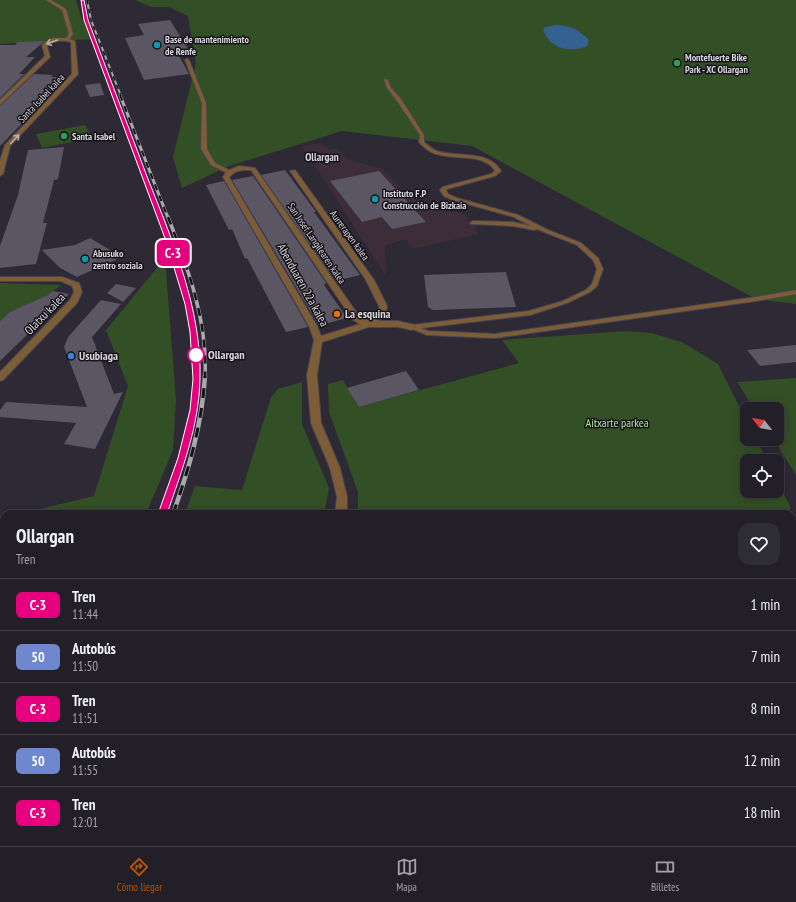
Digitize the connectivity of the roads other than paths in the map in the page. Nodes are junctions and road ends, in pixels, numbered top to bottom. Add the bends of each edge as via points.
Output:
1 (48, 0) edge
2 (67, 40) junction
3 (187, 60) dead end
4 (386, 80) dead end
5 (0, 103) edge
6 (293, 171) dead end
7 (229, 172) junction
8 (0, 174) edge
9 (474, 223) dead end
10 (546, 231) junction
11 (0, 279) edge
12 (796, 292) edge
13 (368, 324) junction
14 (412, 327) junction
15 (318, 340) junction
16 (0, 378) edge
17 (341, 510) edge

1 - 2 lane via 64,9 71,34
2 -> 5 street, Santa Isabel kalea via 46,43 44,46 48,56
8 -> 2 street, Santa Isabel kalea via 7,146 75,74 76,55 73,41
3 - 7 lane via 204,103 204,149 213,164
4 - 10 lane via 422,135 422,142 433,151 482,158 497,166 498,171 493,175 445,188 443,190 446,195 516,216
6 - 13 street, Aurrerapen kalea via 370,280 383,306 382,314
7 - 13 street, San Josef Langilearen kalea via 248,167 253,169 356,318
7 - 15 street, Abenduaren 22a kalea via 226,177 313,326
9 - 10 lane via 513,224
10 - 14 lane via 579,244 596,259 600,269 598,277 595,285 588,291 565,302 530,313
11 - 16 street, Olatxu kalea via 62,279 76,285 78,292 74,301
12 - 14 lane via 495,336 427,333
13 - 14 street via 398,324
13 - 15 street
15 - 17 street, Abenduaren 22a kalea via 312,375 316,423 334,468 342,497

